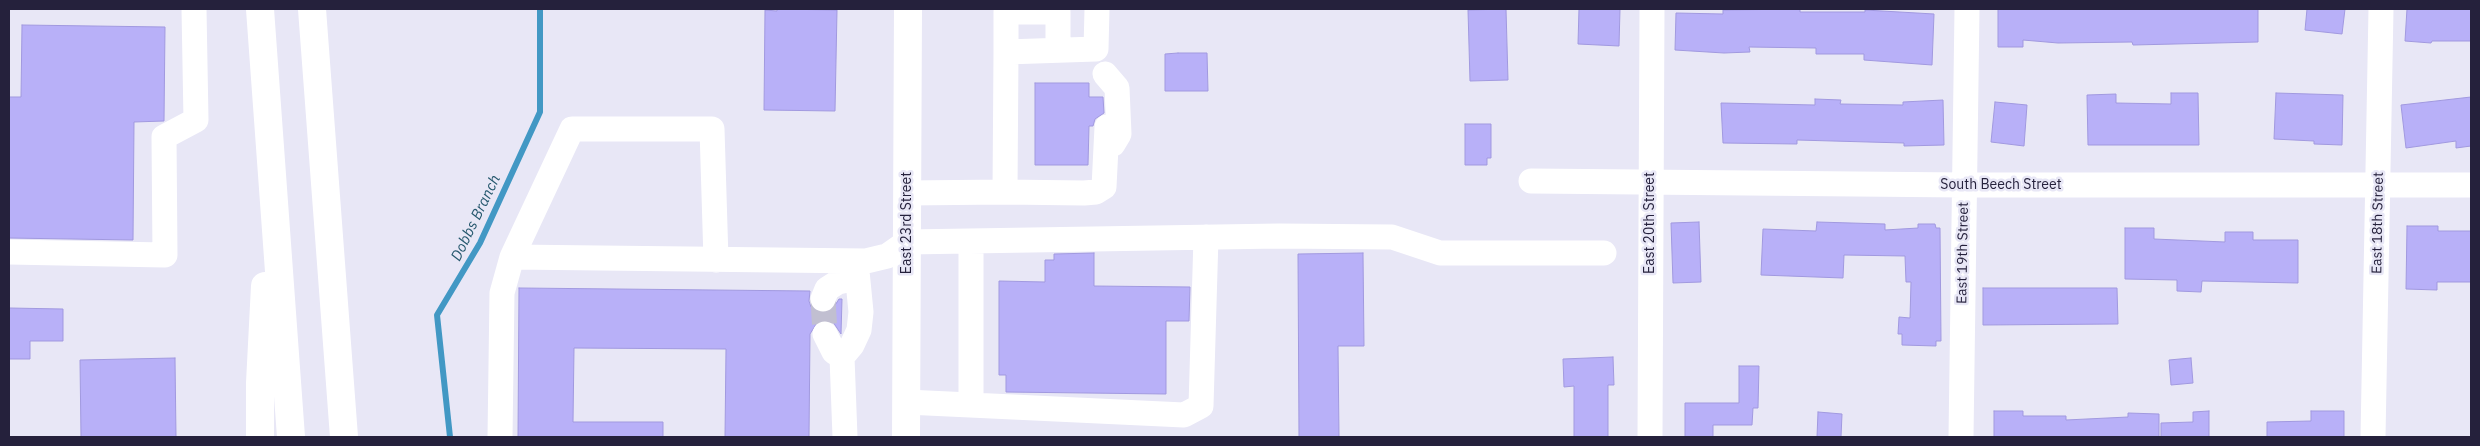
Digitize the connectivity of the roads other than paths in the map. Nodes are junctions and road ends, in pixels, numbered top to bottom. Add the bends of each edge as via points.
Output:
1 (194, 9) edge
2 (260, 9) edge
3 (312, 9) edge
4 (908, 9) edge
5 (1097, 9) edge
6 (1652, 9) edge
7 (1967, 9) edge
8 (2381, 9) edge
9 (1096, 49) junction
10 (1058, 50) junction
11 (1006, 52) junction
12 (1107, 126) dead end
13 (1106, 155) junction
14 (272, 180) junction
15 (1531, 181) dead end
16 (1649, 182) junction
17 (1964, 185) junction
18 (2471, 185) edge
19 (2379, 186) junction
20 (1005, 192) junction
21 (907, 193) junction
22 (1206, 237) junction
23 (971, 241) junction
24 (907, 242) junction
25 (9, 252) edge
26 (1604, 253) dead end
27 (512, 257) junction
28 (716, 260) junction
29 (856, 270) junction
30 (823, 299) dead end
31 (825, 334) tunnel mouth
32 (842, 357) junction
33 (906, 402) junction
34 (971, 405) junction
35 (345, 431) edge
36 (260, 437) edge
37 (291, 437) edge
38 (500, 437) edge
39 (845, 437) edge
40 (906, 437) edge
41 (1650, 437) edge
42 (1961, 437) edge
43 (2373, 437) edge

1 - 25 street via 196,120 164,137 165,255
2 - 14 main road
3 - 35 main road
4 - 21 main road, East 23rd Street
5 - 9 street
6 - 16 street, East 20th Street
7 - 17 street, East 19th Street
8 - 19 street, East 18th Street
9 - 10 street
9 - 13 street via 1106,86 1117,88 1120,134
10 - 11 street
10 - 11 street via 1058,12 1006,12
11 - 20 street
12 - 13 street
13 - 20 street via 1104,187 1096,192
14 - 36 main road via 260,383
14 - 37 main road
15 - 16 street, South Beech Street
16 - 17 street, South Beech Street
16 - 41 street, East 20th Street
17 - 19 street, South Beech Street
17 - 42 street, East 19th Street
18 - 19 street, South Beech Street
19 - 43 street, East 18th Street
20 - 21 street
21 - 24 main road, East 23rd Street
22 - 23 street
22 - 26 street via 1392,237 1440,253
22 - 34 street via 1200,406 1184,415
23 - 24 street
23 - 34 street
24 - 29 street
24 - 33 main road, East 23rd Street
27 - 28 street
27 - 28 street via 572,129 712,129
27 - 38 street via 502,293
28 - 29 street
29 - 30 street via 827,289
29 - 32 street via 861,312 859,330
31 - 32 street via 834,352
32 - 39 street
33 - 34 street
33 - 40 main road, East 23rd Street

